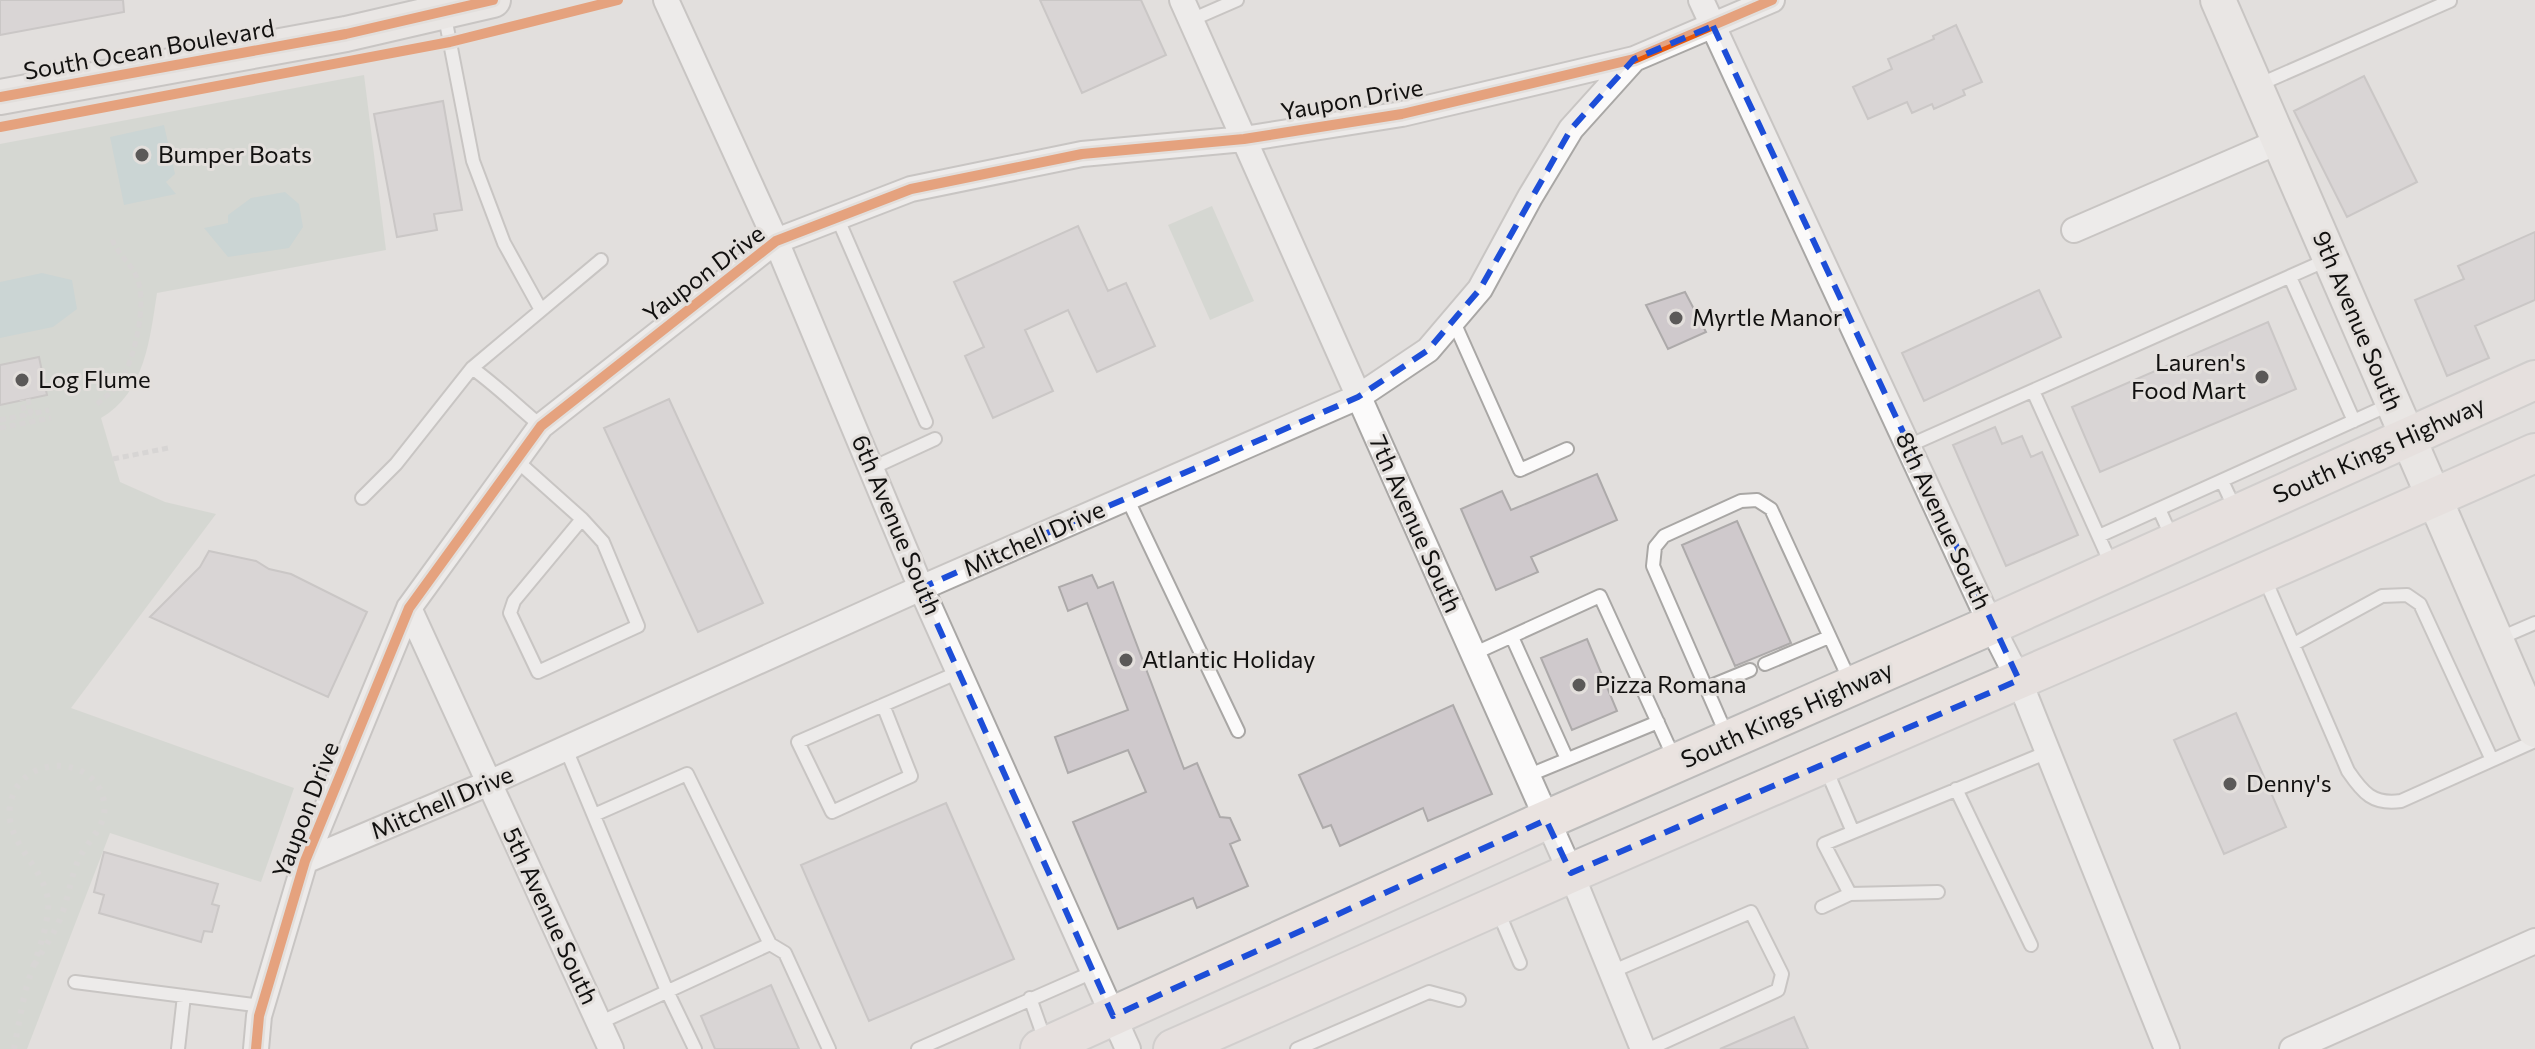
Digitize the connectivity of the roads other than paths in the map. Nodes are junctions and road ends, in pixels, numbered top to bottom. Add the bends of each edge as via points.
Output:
1 (493, 0) edge
2 (666, 0) edge
3 (1237, 0) edge
4 (1701, 0) edge
5 (1772, 0) edge
6 (2218, 0) edge
7 (2450, 1) edge
8 (1187, 10) edge
9 (444, 12) junction
10 (1713, 26) junction
11 (1634, 59) junction
12 (2255, 86) junction
13 (0, 97) edge
14 (1244, 139) junction
15 (2280, 141) junction
16 (837, 217) junction
17 (2074, 230) dead end
18 (776, 241) junction
19 (2330, 259) junction
20 (601, 260) dead end
21 (2290, 277) junction
22 (541, 310) junction
23 (1453, 320) junction
24 (472, 368) junction
25 (2535, 380) edge
26 (2033, 391) junction
27 (1358, 397) junction
28 (2399, 420) junction
29 (2354, 421) junction
30 (926, 422) dead end
31 (541, 426) junction
32 (935, 439) dead end
33 (1908, 446) junction
34 (1567, 449) dead end
35 (2535, 453) edge
36 (516, 460) junction
37 (2307, 462) junction
38 (872, 468) junction
39 (2435, 496) junction
40 (2229, 497) junction
41 (362, 498) dead end
42 (1127, 498) junction
43 (2159, 509) junction
44 (582, 519) junction
45 (2099, 536) junction
46 (2174, 543) junction
47 (2114, 570) junction
48 (2262, 573) junction
49 (921, 588) junction
50 (409, 608) junction
51 (2535, 623) edge
52 (1991, 625) junction
53 (1512, 637) junction
54 (1829, 637) junction
55 (2496, 640) junction
56 (2294, 644) junction
57 (1473, 654) junction
58 (1765, 664) dead end
59 (1750, 670) dead end
60 (959, 672) junction
61 (2019, 680) junction
62 (1852, 686) junction
63 (1706, 688) junction
64 (883, 705) junction
65 (1658, 722) junction
66 (2535, 730) edge
67 (1238, 731) dead end
68 (1729, 740) junction
69 (2535, 741) edge
70 (566, 749) junction
71 (2048, 752) junction
72 (1567, 759) junction
73 (2492, 760) junction
74 (1677, 763) junction
75 (1824, 764) junction
76 (1527, 776) junction
77 (489, 783) junction
78 (1956, 789) junction
79 (594, 815) junction
80 (1546, 820) junction
81 (1853, 832) junction
82 (305, 861) junction
83 (1571, 873) junction
84 (1938, 892) dead end
85 (1850, 894) junction
86 (1496, 906) junction
87 (1822, 907) dead end
88 (2535, 941) edge
89 (770, 944) junction
90 (2031, 945) dead end
91 (1520, 963) dead end
92 (1093, 972) junction
93 (1611, 972) junction
94 (75, 982) dead end
95 (667, 991) junction
96 (184, 996) junction
97 (1030, 998) junction
98 (1459, 1000) dead end
99 (262, 1006) junction
100 (599, 1023) junction
101 (1120, 1033) edge
102 (946, 1036) junction
103 (1213, 1041) edge
104 (1043, 1047) edge
105 (178, 1049) edge
106 (256, 1049) edge
107 (611, 1049) edge
108 (695, 1049) edge
109 (829, 1049) edge
110 (918, 1049) edge
111 (951, 1049) edge
112 (1173, 1049) edge
113 (1297, 1049) edge
114 (1643, 1049) edge
115 (1649, 1049) edge
116 (2167, 1049) edge
117 (2292, 1049) edge

1 - 9 street, South Ocean Boulevard
2 - 18 street, 6th Avenue South
3 - 8 lane
4 - 10 street, 8th Avenue South
5 - 10 street, Yaupon Drive
6 - 12 street, 9th Avenue South
7 - 12 lane
8 - 14 street, 7th Avenue South
9 - 13 street, South Ocean Boulevard
9 - 22 lane via 473,161 504,243
10 - 11 street, Yaupon Drive
10 - 33 street, 8th Avenue South
11 - 14 street, Yaupon Drive via 1402,114
11 - 23 street, Mitchell Drive via 1571,129 1480,289
12 - 15 street, 9th Avenue South
14 - 16 street, Yaupon Drive via 1082,154 911,189
14 - 27 street, 7th Avenue South
15 - 17 street
15 - 19 street, 9th Avenue South
16 - 18 street, Yaupon Drive
16 - 30 lane
18 - 31 street, Yaupon Drive
18 - 38 street, 6th Avenue South
19 - 21 lane
19 - 28 street, 9th Avenue South
20 - 22 lane
21 - 26 lane
21 - 29 lane
22 - 24 lane
23 - 27 street, Mitchell Drive via 1428,350
23 - 34 lane via 1520,470
24 - 31 lane
24 - 41 lane
25 - 28 main road, South Kings Highway
26 - 33 lane
26 - 45 lane
27 - 42 street, Mitchell Drive
27 - 57 street, 7th Avenue South
28 - 29 lane
28 - 37 main road, South Kings Highway
28 - 39 street, 9th Avenue South
29 - 37 lane
31 - 36 street, Yaupon Drive
32 - 38 lane
33 - 52 street, 8th Avenue South
35 - 39 main road
36 - 44 lane
36 - 50 street, Yaupon Drive
37 - 40 main road, South Kings Highway
38 - 49 street, 6th Avenue South
39 - 48 main road
39 - 55 street, 9th Avenue South
40 - 43 lane
40 - 46 main road, South Kings Highway
42 - 49 street, Mitchell Drive
42 - 67 lane
43 - 45 lane
43 - 46 lane
44 - 44 lane via 514,601 510,613 538,672 638,626 603,542
45 - 47 lane
46 - 47 main road, South Kings Highway
47 - 52 main road, South Kings Highway
48 - 56 lane
48 - 61 main road
49 - 60 street, 6th Avenue South
49 - 70 street, Mitchell Drive
50 - 77 street, 5th Avenue South
50 - 82 street, Yaupon Drive
51 - 55 lane
52 - 61 street, 8th Avenue South
52 - 62 main road, South Kings Highway
53 - 57 lane
53 - 65 lane via 1600,596
53 - 72 lane
54 - 58 lane
54 - 62 lane
54 - 63 lane via 1771,509 1757,500 1741,501 1664,536 1655,547 1653,566
55 - 66 street, 9th Avenue South
56 - 73 lane via 2362,792 2384,804 2401,801
56 - 73 lane via 2382,596 2407,595 2420,604
57 - 76 street, 7th Avenue South
59 - 63 lane
60 - 64 lane
60 - 92 street, 6th Avenue South
61 - 71 street, 8th Avenue South
61 - 75 main road
62 - 68 main road, South Kings Highway
63 - 68 lane
64 - 64 lane via 798,742 832,812 911,776
65 - 72 lane
65 - 74 lane
68 - 74 main road, South Kings Highway
69 - 73 lane
70 - 77 street, Mitchell Drive
70 - 79 lane
71 - 78 lane
71 - 116 street, 8th Avenue South
72 - 76 lane
74 - 80 main road, South Kings Highway
75 - 81 lane
75 - 83 main road
76 - 80 street, 7th Avenue South
77 - 82 street, Mitchell Drive
77 - 100 street, 5th Avenue South
78 - 81 lane
78 - 90 lane
79 - 89 lane via 687,774
79 - 95 lane
80 - 83 street, 7th Avenue South
80 - 101 main road, South Kings Highway
81 - 85 lane via 1824,844
82 - 99 street, Yaupon Drive
83 - 86 main road
83 - 93 street, 7th Avenue South
84 - 85 lane
85 - 87 lane
86 - 91 lane
86 - 103 main road
88 - 117 street
89 - 95 lane
89 - 109 lane via 785,953
92 - 97 lane
92 - 101 street, 6th Avenue South
93 - 114 street, 7th Avenue South
93 - 115 lane via 1751,912 1782,974 1778,990
94 - 96 lane
95 - 100 lane
95 - 108 lane
96 - 99 lane
96 - 105 lane
97 - 102 lane
97 - 104 lane
98 - 113 lane via 1429,992
99 - 106 street, Yaupon Drive
100 - 107 street, 5th Avenue South
101 - 104 main road, South Kings Highway
102 - 110 lane
102 - 111 lane
103 - 112 main road

